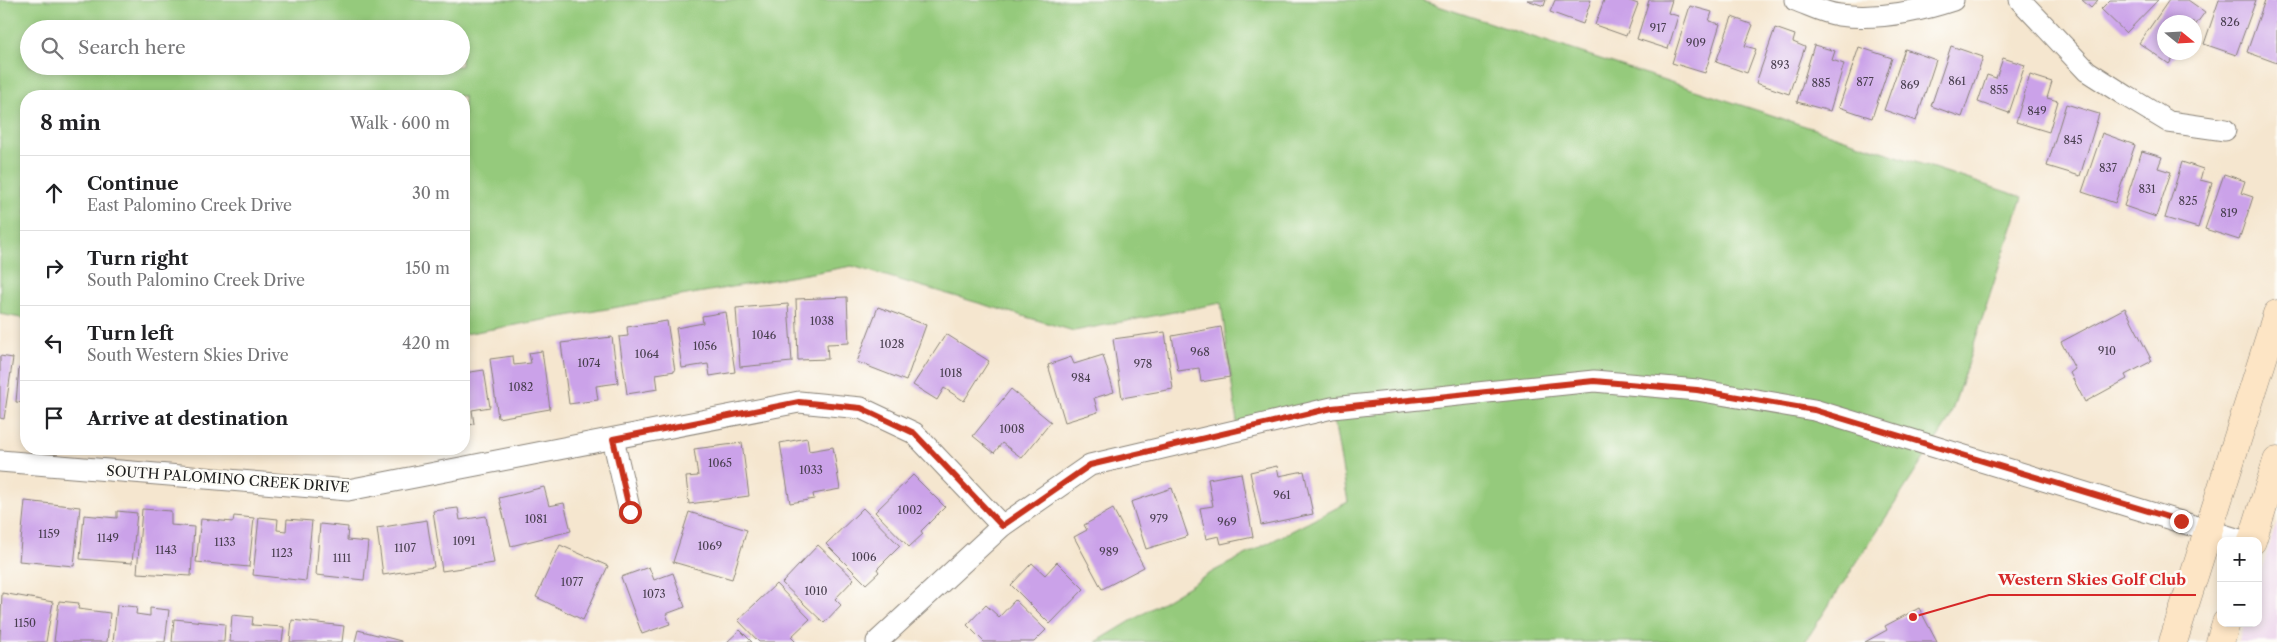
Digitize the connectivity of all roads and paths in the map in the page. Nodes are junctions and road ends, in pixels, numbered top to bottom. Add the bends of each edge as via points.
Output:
1 (1795, 0) edge
2 (1953, 0) edge
3 (2020, 0) edge
4 (2225, 130) dead end
5 (2277, 314) edge
6 (613, 439) junction
7 (0, 461) edge
8 (2277, 461) edge
9 (630, 512) dead end
10 (1002, 526) junction
11 (2209, 529) junction
12 (2232, 537) edge
13 (2253, 537) edge
14 (2225, 627) edge
15 (877, 642) edge
16 (2172, 642) edge
17 (2220, 642) edge

1 - 2 street via 1838,15 1882,16 1923,10
3 - 4 street via 2088,71 2126,96 2169,122
5 - 11 main road
6 - 7 street, SOUTH PALOMINO CREEK DRIVE via 348,490
6 - 9 street
6 - 10 street, SOUTH PALOMINO CREEK DRIVE via 799,402 861,408 914,433
8 - 13 main road
10 - 11 street via 1090,465 1332,408 1594,381 1697,390 1814,410
10 - 15 street
11 - 12 street
11 - 16 main road
14 - 17 main road

